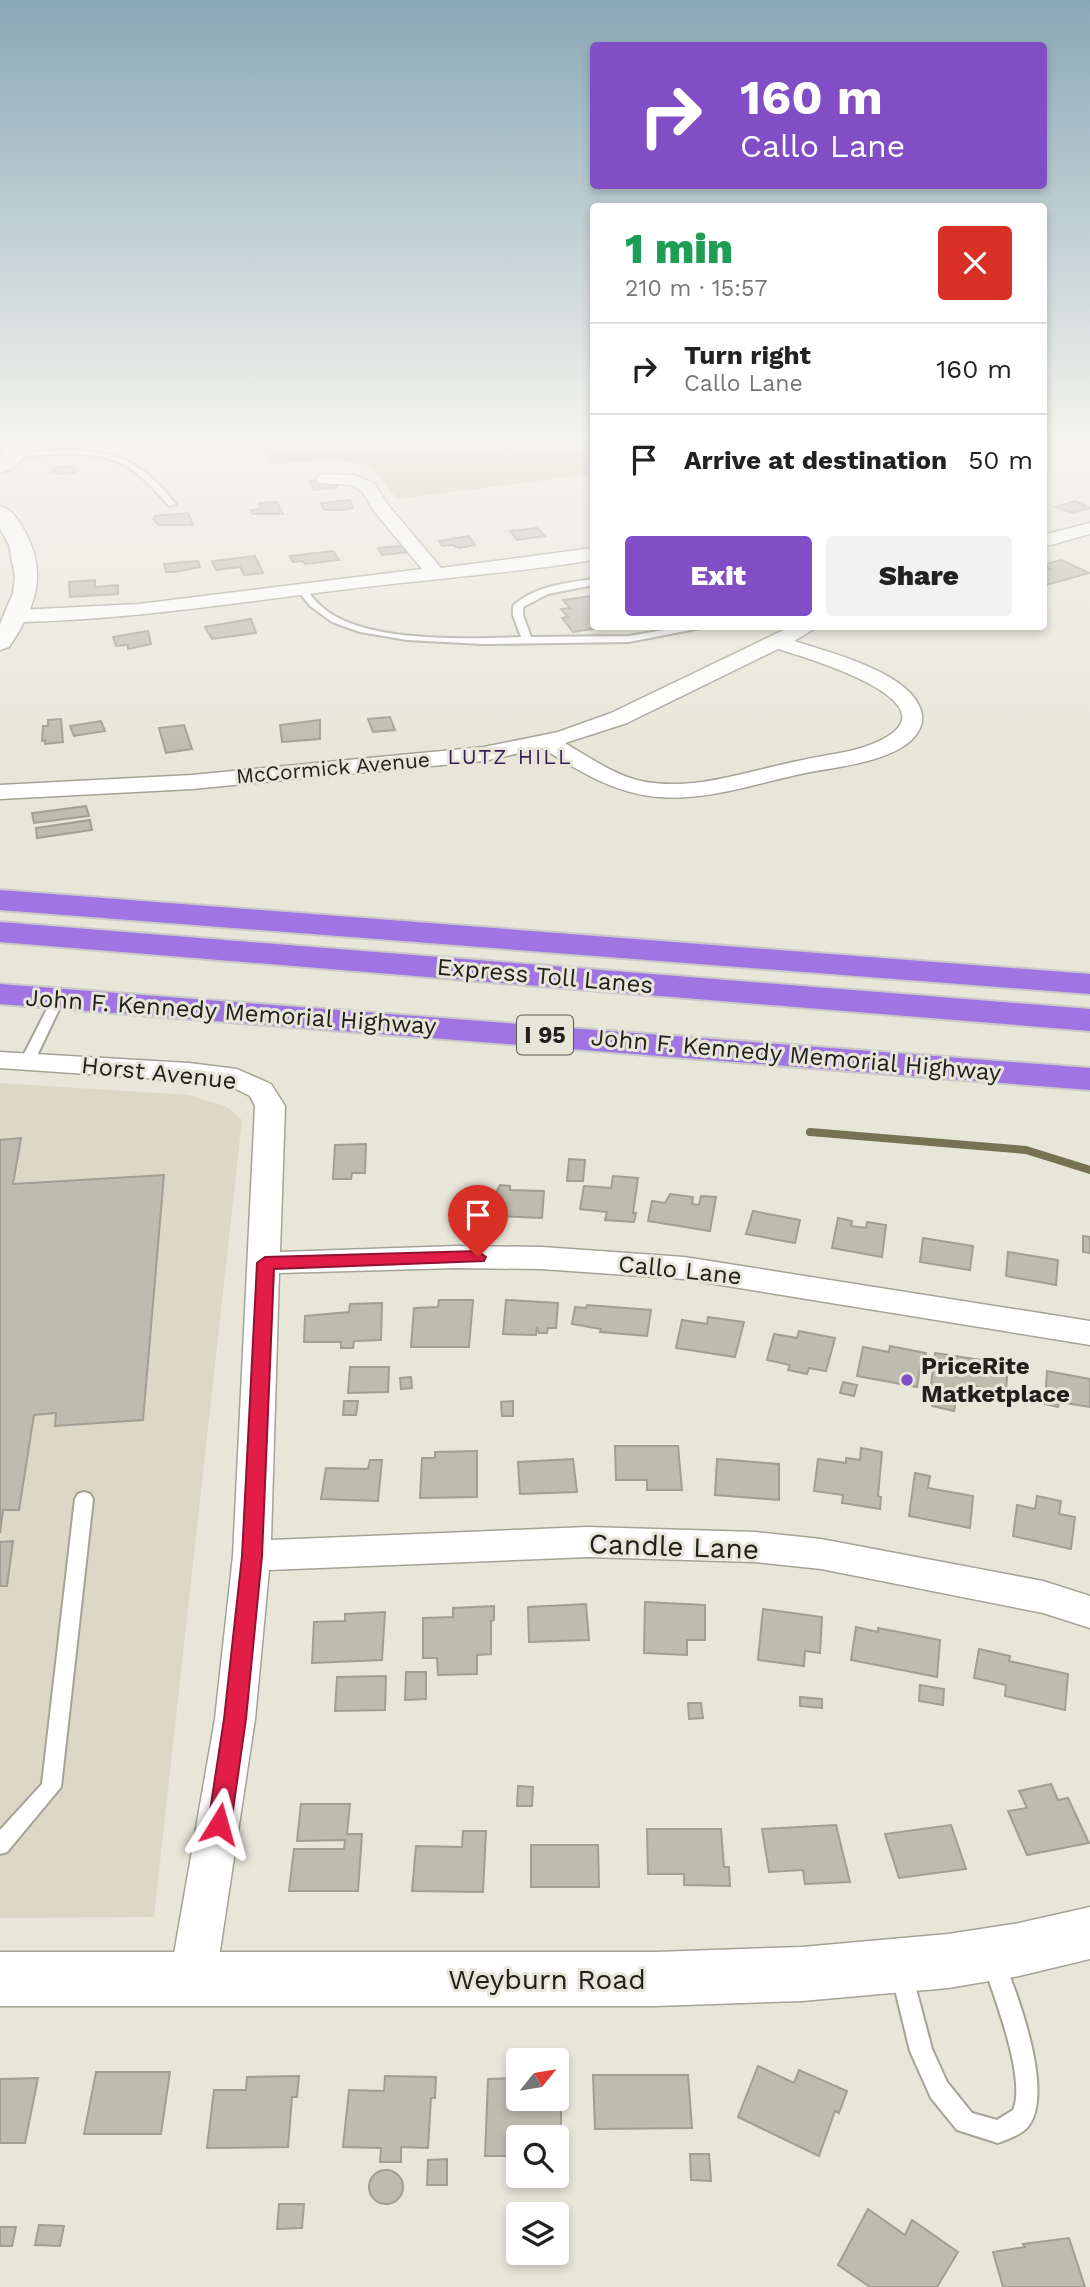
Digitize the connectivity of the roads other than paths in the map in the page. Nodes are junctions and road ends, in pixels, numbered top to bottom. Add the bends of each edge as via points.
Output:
1 (20, 542) edge
2 (409, 542) edge
3 (590, 555) edge
4 (435, 573) junction
5 (590, 583) edge
6 (301, 589) junction
7 (18, 616) junction
8 (683, 630) edge
9 (801, 630) edge
10 (527, 640) junction
11 (0, 642) edge
12 (778, 642) junction
13 (546, 741) junction
14 (0, 792) edge
15 (0, 900) edge
16 (0, 932) edge
17 (0, 955) edge
18 (1090, 984) edge
19 (0, 994) edge
20 (58, 999) junction
21 (1090, 1020) edge
22 (1090, 1041) edge
23 (14, 1061) edge
24 (1090, 1079) edge
25 (265, 1263) junction
26 (1090, 1333) edge
27 (85, 1499) dead end
28 (252, 1556) junction
29 (1090, 1612) edge
30 (0, 1845) edge
31 (1090, 1933) edge
32 (991, 1953) junction
33 (901, 1965) junction
34 (193, 1977) junction
35 (0, 1979) edge

1 - 7 street via 26,558 27,587
2 - 4 street
3 - 4 street
4 - 6 street
5 - 10 lane via 527,598 518,606
6 - 7 street via 102,613
6 - 10 lane via 308,600 342,624 470,641
7 - 11 street
8 - 10 lane via 629,639
9 - 12 street, McCormick Avenue
12 - 13 street, McCormick Avenue via 619,718
12 - 13 street via 892,686 910,704 911,726 902,737 876,751 670,790 621,782
13 - 14 street, McCormick Avenue via 484,754 400,763
15 - 18 highway
16 - 21 highway, Express Toll Lanes
17 - 22 highway, Express Toll Lanes
19 - 20 highway, John F. Kennedy Memorial Highway / I 95
20 - 23 lane
20 - 24 highway, John F. Kennedy Memorial Highway / I 95
23 - 25 street, Horst Avenue via 218,1075 261,1090 270,1105
25 - 26 street, Callo Lane via 518,1257 684,1268
25 - 28 street, Horst Avenue
27 - 30 lane via 51,1787
28 - 29 street, Candle Lane via 588,1542 755,1547 1043,1597
28 - 34 street, Horst Avenue via 235,1719
31 - 32 street, Weyburn Road
32 - 33 street, Weyburn Road
32 - 33 lane via 1027,2073 1029,2100 1022,2117 998,2132 965,2122 939,2090 921,2051
33 - 34 street, Weyburn Road via 684,1979
34 - 35 street, Weyburn Road

